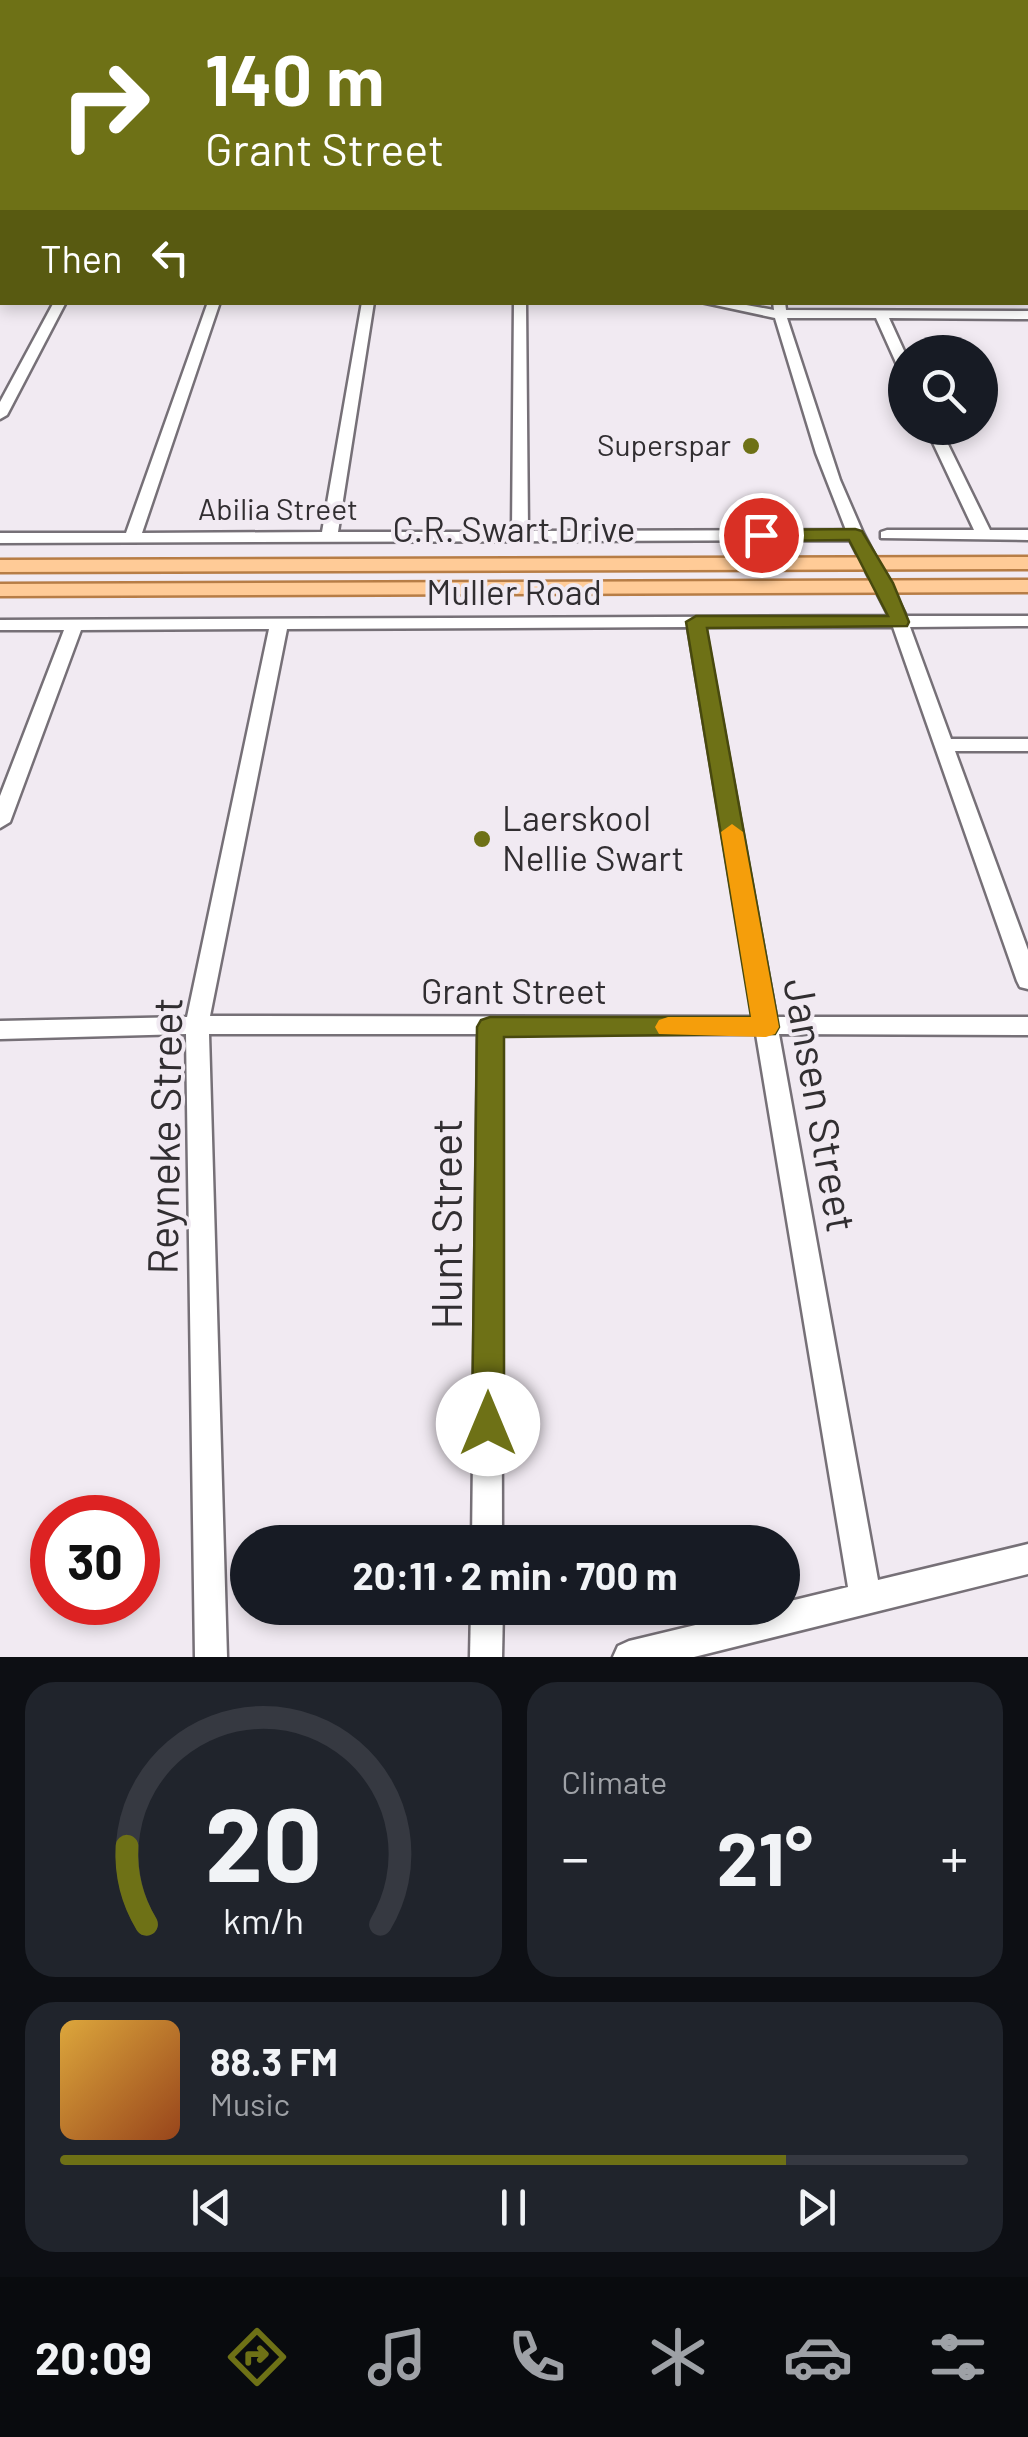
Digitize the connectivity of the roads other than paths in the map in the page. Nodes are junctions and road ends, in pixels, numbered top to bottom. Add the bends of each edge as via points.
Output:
1 (58, 305) edge
2 (213, 305) edge
3 (368, 305) edge
4 (520, 305) edge
5 (744, 305) edge
6 (780, 308) edge
7 (881, 315) junction
8 (1028, 315) edge
9 (890, 335) edge
10 (0, 416) edge
11 (941, 445) edge
12 (855, 535) junction
13 (887, 535) dead end
14 (1028, 535) edge
15 (520, 536) junction
16 (984, 536) junction
17 (329, 537) junction
18 (0, 538) edge
19 (132, 538) junction
20 (1028, 563) edge
21 (0, 566) edge
22 (880, 576) junction
23 (1028, 586) edge
24 (0, 590) edge
25 (696, 622) junction
26 (900, 622) junction
27 (1028, 622) edge
28 (279, 624) junction
29 (0, 625) edge
30 (74, 625) junction
31 (1028, 745) edge
32 (944, 746) junction
33 (0, 822) edge
34 (1028, 981) edge
35 (197, 1025) junction
36 (1028, 1026) edge
37 (490, 1027) junction
38 (766, 1027) junction
39 (0, 1030) edge
40 (487, 1525) edge
41 (1028, 1559) edge
42 (866, 1600) junction
43 (487, 1625) edge
44 (210, 1657) edge
45 (486, 1657) edge
46 (628, 1657) edge

1 - 10 street
2 - 19 street
3 - 17 street
4 - 15 street
5 - 6 street
6 - 7 street
6 - 12 street
7 - 8 street
7 - 9 street
11 - 16 street
12 - 15 street, Abilia Street
12 - 22 street
13 - 16 street
14 - 16 street
15 - 17 street, Abilia Street
17 - 19 street, Abilia Street
18 - 19 street, Abilia Street
20 - 22 main road, C.R. Swart Drive
21 - 22 main road, C.R. Swart Drive via 790,562
22 - 23 main road, C.R. Swart Drive
22 - 24 main road, C.R. Swart Drive
22 - 26 street
25 - 26 street, Muller Road
25 - 28 street, Muller Road
25 - 38 street, Jansen Street
26 - 27 street, Muller Road
26 - 32 street
28 - 30 street, Muller Road
28 - 35 street, Reyneke Street
29 - 30 street, Muller Road
30 - 33 street
31 - 32 street
32 - 34 street
35 - 37 street, Grant Street
35 - 39 street, Grant Street
35 - 44 street, Reyneke Street
36 - 38 street, Grant Street
37 - 38 street, Grant Street
37 - 40 street, Hunt Street
38 - 42 street, Jansen Street
41 - 42 street
42 - 46 street
43 - 45 street

